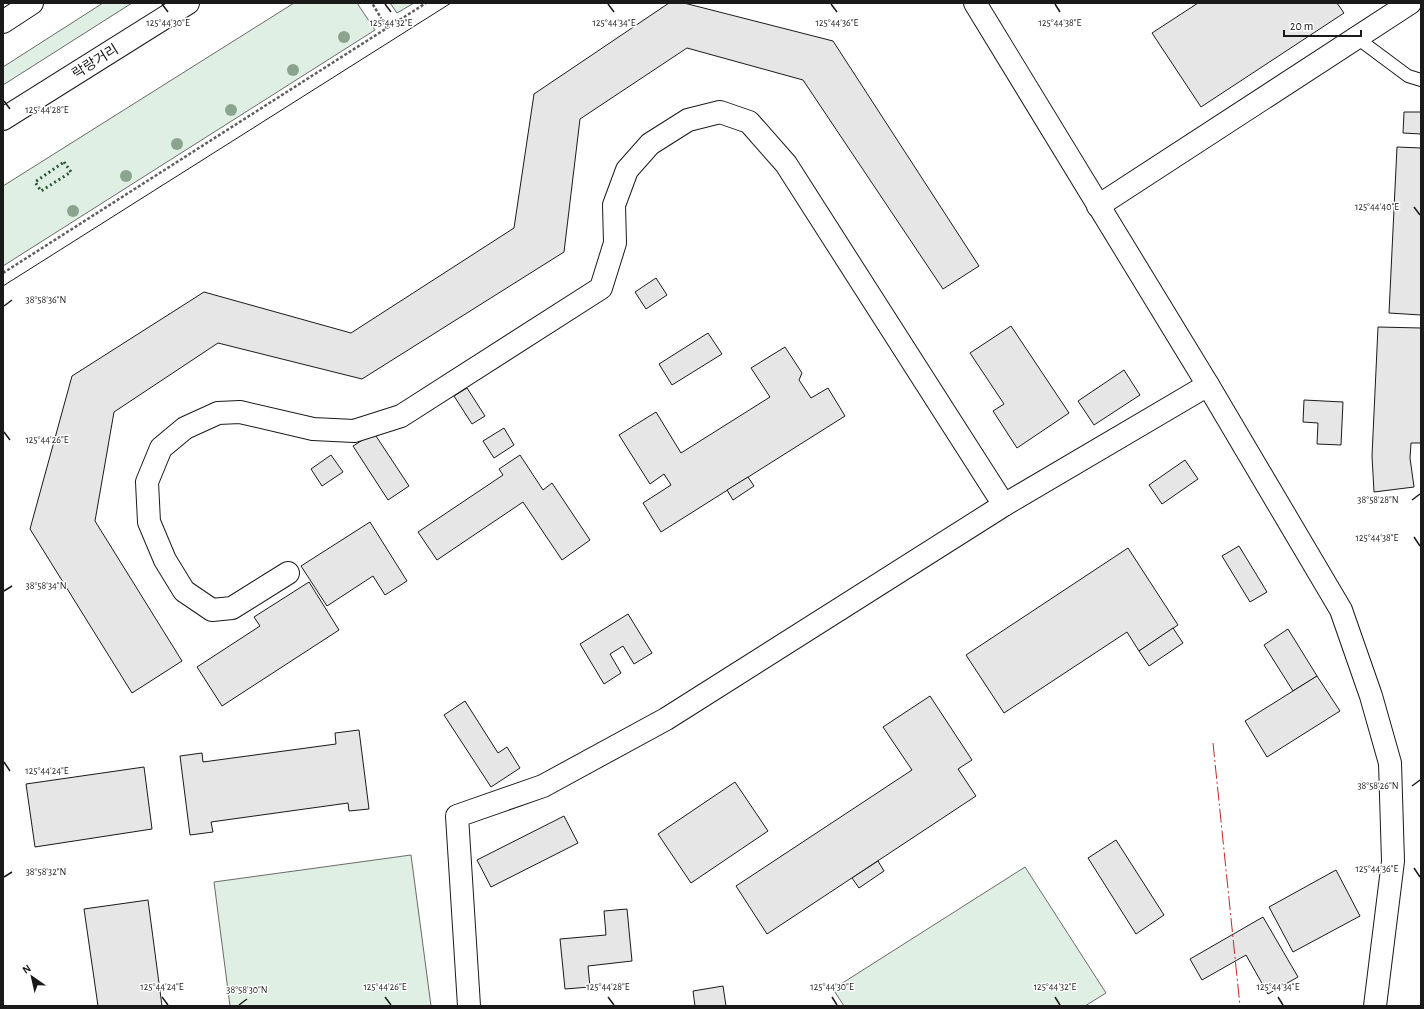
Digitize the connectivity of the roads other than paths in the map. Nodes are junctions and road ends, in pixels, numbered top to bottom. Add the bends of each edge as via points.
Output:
1 (32, 3) edge
2 (188, 3) edge
3 (975, 3) edge
4 (1401, 5) edge
5 (3, 22) edge
6 (1357, 38) junction
7 (1421, 80) edge
8 (3, 119) edge
9 (1098, 206) junction
10 (1208, 385) junction
11 (1004, 505) junction
12 (288, 572) dead end
13 (469, 1006) edge
14 (1375, 1006) edge

1 - 5 street
2 - 8 street, 락랑거리
3 - 9 street
4 - 6 street
6 - 7 lane via 1408,76
6 - 9 street
9 - 10 street
10 - 11 street
10 - 14 street via 1341,610 1371,696 1390,763 1393,861
11 - 12 street via 786,164 749,122 720,112 688,120 650,144 627,170 614,205 615,243 601,288 402,416 354,431 314,429 240,412 218,413 185,428 161,448 147,482 149,522 165,560 184,591 212,610 232,608
11 - 13 street via 666,719 543,786 457,816

